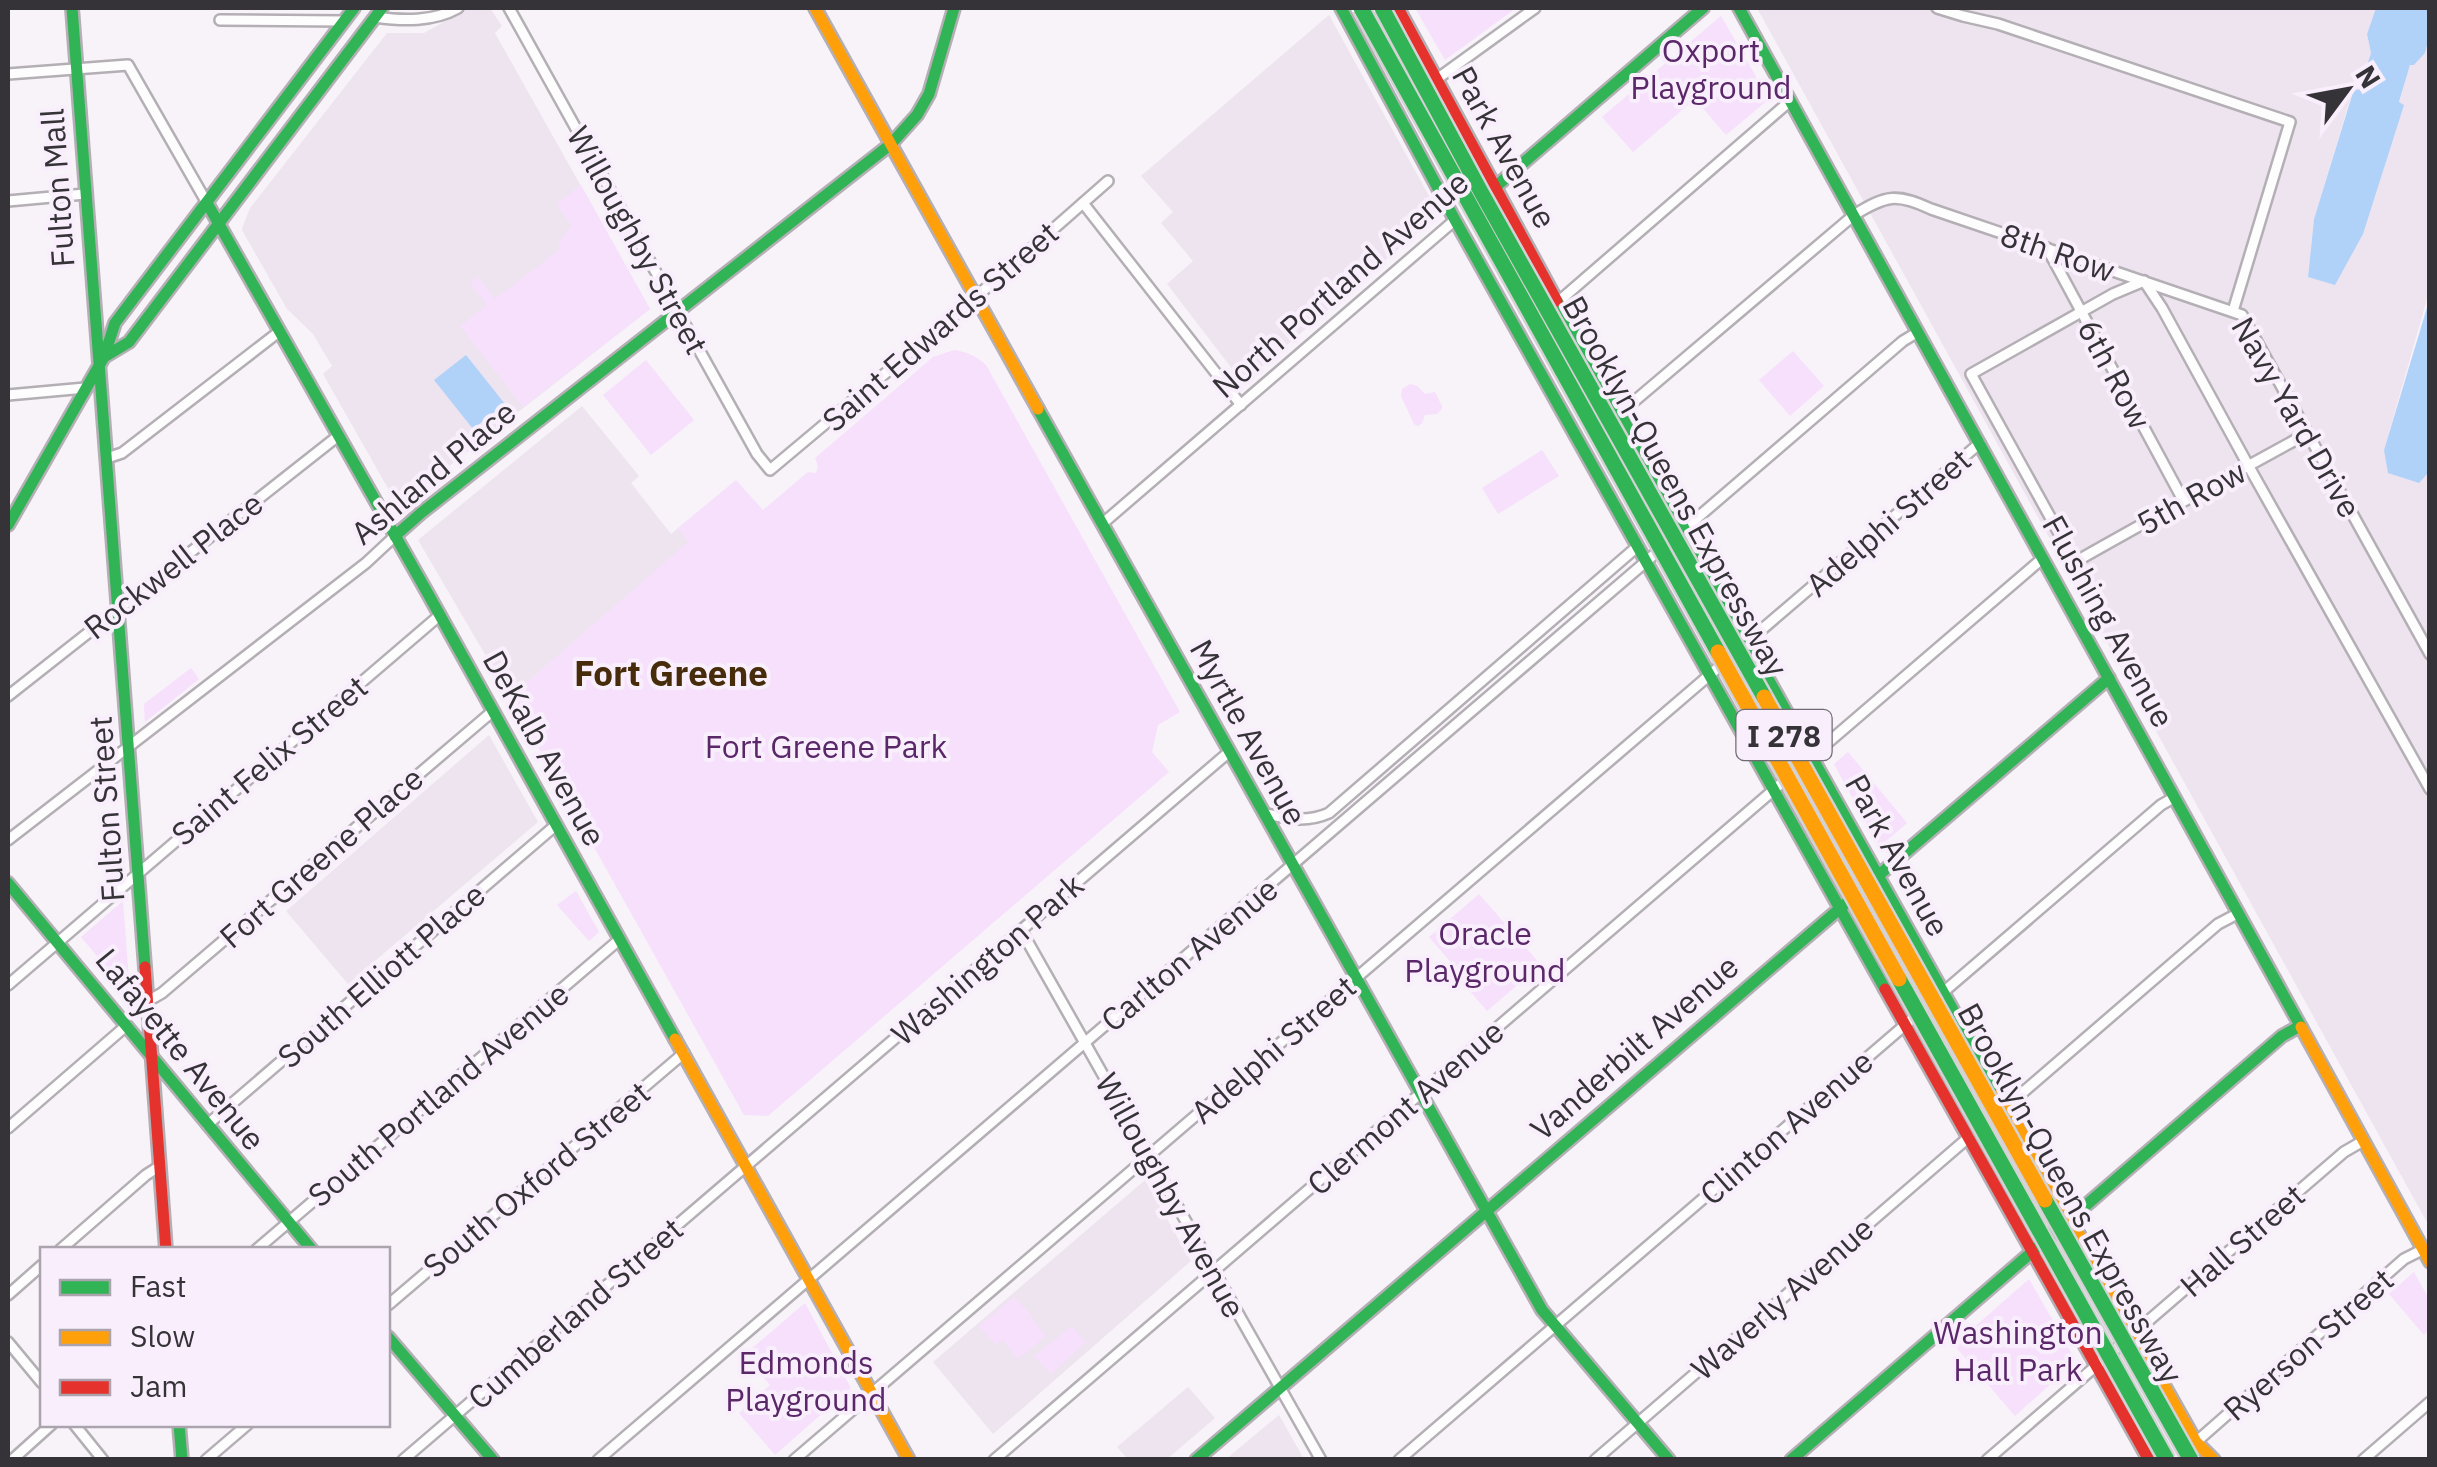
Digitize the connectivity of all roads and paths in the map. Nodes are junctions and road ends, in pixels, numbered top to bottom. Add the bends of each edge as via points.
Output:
1 (72, 8) edge
2 (354, 8) edge
3 (458, 8) edge
4 (509, 8) edge
5 (816, 8) edge
6 (954, 8) edge
7 (1341, 8) edge
8 (1361, 8) edge
9 (1382, 8) edge
10 (1398, 8) edge
11 (1536, 8) edge
12 (1703, 8) edge
13 (1739, 8) edge
14 (1937, 8) edge
15 (378, 12) edge
16 (220, 20) dead end
17 (344, 21) junction
18 (76, 68) junction
19 (8, 74) edge
20 (1437, 80) junction
21 (1790, 101) junction
22 (892, 144) junction
23 (1108, 181) dead end
24 (1495, 187) junction
25 (86, 194) junction
26 (8, 201) edge
27 (206, 203) junction
28 (1083, 203) junction
29 (1854, 215) junction
30 (1455, 220) junction
31 (218, 222) junction
32 (2047, 248) junction
33 (2144, 281) junction
34 (976, 297) junction
35 (1558, 302) junction
36 (678, 310) junction
37 (2233, 311) junction
38 (2081, 312) junction
39 (280, 331) junction
40 (1918, 332) junction
41 (102, 360) junction
42 (86, 388) junction
43 (8, 395) edge
44 (1241, 405) junction
45 (1620, 413) junction
46 (2308, 433) junction
47 (338, 436) junction
48 (1980, 443) junction
49 (1582, 446) junction
50 (107, 458) junction
51 (2248, 465) junction
52 (770, 470) joint
53 (2183, 500) junction
54 (1102, 524) junction
55 (8, 525) edge
56 (1685, 528) junction
57 (395, 536) junction
58 (1638, 546) junction
59 (2043, 558) junction
60 (1646, 561) junction
61 (118, 607) junction
62 (440, 615) junction
63 (1747, 642) junction
64 (2430, 654) edge
65 (1710, 674) junction
66 (2108, 678) junction
67 (8, 696) edge
68 (493, 711) junction
69 (128, 746) junction
70 (1229, 752) junction
71 (1812, 757) junction
72 (2430, 789) edge
73 (1774, 790) junction
74 (2175, 797) junction
75 (1263, 813) junction
76 (556, 825) junction
77 (8, 840) edge
78 (1293, 866) junction
79 (139, 871) junction
80 (1877, 875) junction
81 (8, 883) edge
82 (1840, 907) junction
83 (2239, 913) junction
84 (1021, 930) junction
85 (620, 939) junction
86 (58, 942) junction
87 (1356, 978) junction
88 (8, 985) edge
89 (1943, 992) junction
90 (148, 1001) junction
91 (2304, 1023) junction
92 (1906, 1024) junction
93 (126, 1026) junction
94 (1086, 1042) junction
95 (684, 1053) junction
96 (152, 1058) junction
97 (1420, 1094) junction
98 (2007, 1106) junction
99 (206, 1124) junction
100 (8, 1128) edge
101 (1969, 1137) junction
102 (2362, 1141) junction
103 (1148, 1156) junction
104 (160, 1166) junction
105 (746, 1166) junction
106 (1486, 1211) junction
107 (2070, 1220) junction
108 (288, 1222) junction
109 (64, 1247) edge
110 (166, 1247) edge
111 (259, 1247) edge
112 (309, 1247) edge
113 (2033, 1251) junction
114 (2426, 1256) edge
115 (40, 1267) edge
116 (1213, 1271) junction
117 (809, 1279) junction
118 (8, 1295) edge
119 (390, 1304) edge
120 (1554, 1326) junction
121 (2133, 1333) junction
122 (390, 1339) edge
123 (8, 1342) edge
124 (2096, 1364) junction
125 (40, 1381) edge
126 (1279, 1389) junction
127 (872, 1393) junction
128 (2430, 1402) edge
129 (455, 1415) junction
130 (1638, 1423) junction
131 (49, 1427) edge
132 (76, 1427) edge
133 (179, 1427) edge
134 (244, 1427) edge
135 (2196, 1442) junction
136 (12, 1460) edge
137 (104, 1460) edge
138 (182, 1460) edge
139 (206, 1460) edge
140 (403, 1460) edge
141 (493, 1460) edge
142 (598, 1460) edge
143 (794, 1460) edge
144 (909, 1460) edge
145 (994, 1460) edge
146 (1196, 1460) edge
147 (1321, 1460) edge
148 (1400, 1460) edge
149 (1595, 1460) edge
150 (1669, 1460) edge
151 (1791, 1460) edge
152 (1986, 1460) edge
153 (2149, 1460) edge
154 (2168, 1460) edge
155 (2191, 1460) edge
156 (2214, 1460) edge
157 (2363, 1460) edge

1 - 18 main road, Fulton Mall
2 - 17 main road
3 - 15 street via 439,18 388,19
4 - 36 street, Willoughby Street
5 - 22 main road, Myrtle Avenue
6 - 22 main road, Ashland Place via 929,94
7 - 30 main road
8 - 154 main road, Brooklyn-Queens Expressway / I 278, bridge
9 - 155 main road, Brooklyn-Queens Expressway / I 278, bridge
10 - 20 main road, Park Avenue
11 - 20 street
12 - 24 main road, North Portland Avenue
13 - 21 main road, Flushing Avenue
14 - 37 street, Navy Yard Drive via 2290,122
15 - 31 main road
16 - 17 street
17 - 27 main road
18 - 19 street
18 - 25 main road, Fulton Mall
18 - 27 street, DeKalb Avenue via 128,65
20 - 24 main road, Park Avenue
21 - 29 main road, Flushing Avenue
21 - 35 street
22 - 34 main road, Myrtle Avenue
22 - 36 main road, Ashland Place
23 - 28 street, Saint Edwards Street
24 - 30 main road, North Portland Avenue
24 - 35 main road, Park Avenue
25 - 26 street
25 - 41 main road, Fulton Mall
27 - 31 main road, DeKalb Avenue
27 - 41 main road via 116,323
28 - 34 street, Saint Edwards Street
28 - 44 street
29 - 32 street, 8th Row via 1883,200 1906,198
29 - 40 main road, Flushing Avenue
29 - 45 street
30 - 44 street, North Portland Avenue
30 - 49 main road
31 - 39 main road, DeKalb Avenue
31 - 41 main road via 128,342
32 - 33 street, 8th Row
32 - 38 street, 6th Row
33 - 37 street, 8th Row
33 - 38 street
33 - 51 street, Navy Yard Drive
34 - 52 street, Saint Edwards Street
34 - 54 main road, Myrtle Avenue
35 - 45 main road, Park Avenue
36 - 52 street, Willoughby Street
36 - 57 main road, Ashland Place
37 - 46 street, Navy Yard Drive via 2242,315
38 - 53 street, 6th Row
38 - 53 street, 5th Row via 1971,374 2075,562
39 - 47 main road, DeKalb Avenue
39 - 50 street
40 - 48 main road, Flushing Avenue
40 - 56 street, Carlton Avenue
41 - 42 main road
41 - 50 main road, Fulton Street
42 - 43 street
42 - 55 main road
44 - 54 street, North Portland Avenue
45 - 49 street
45 - 56 main road, Park Avenue
46 - 51 street, 5th Row
46 - 64 street, Navy Yard Drive
47 - 57 main road, DeKalb Avenue
47 - 61 street, Rockwell Place
48 - 59 main road, Flushing Avenue
48 - 63 street, Adelphi Street
49 - 58 main road
50 - 61 main road, Fulton Street
51 - 53 street, 5th Row
51 - 72 street, Navy Yard Drive
54 - 70 main road, Myrtle Avenue
56 - 60 street, Carlton Avenue
56 - 63 main road, Park Avenue
57 - 62 main road, DeKalb Avenue
57 - 69 street, Ashland Place
58 - 60 main road
58 - 75 street via 1330,812 1307,819
59 - 66 main road, Flushing Avenue
59 - 71 street, Clermont Avenue
60 - 65 main road
60 - 78 street, Carlton Avenue
61 - 67 street, Rockwell Place
61 - 69 main road, Fulton Street
62 - 68 main road, DeKalb Avenue
62 - 79 street, Saint Felix Street
63 - 65 street, Adelphi Street
63 - 71 main road, Park Avenue
65 - 73 main road
65 - 87 street, Adelphi Street
66 - 74 main road, Flushing Avenue
66 - 80 main road, Vanderbilt Avenue
68 - 76 main road, DeKalb Avenue
68 - 90 street, Fort Greene Place
69 - 77 street, Ashland Place
69 - 79 main road, Fulton Street
70 - 75 main road, Myrtle Avenue
70 - 84 street, Washington Park
71 - 73 street, Clermont Avenue
71 - 80 main road, Park Avenue
73 - 82 main road
73 - 97 street, Clermont Avenue
74 - 83 main road, Flushing Avenue
74 - 89 street, Clinton Avenue
75 - 78 main road, Myrtle Avenue
76 - 85 main road, DeKalb Avenue
76 - 99 street, South Elliott Place
78 - 87 main road, Myrtle Avenue
78 - 94 street, Carlton Avenue
79 - 86 street, Saint Felix Street
79 - 90 main road, Fulton Street
80 - 82 main road, Vanderbilt Avenue
80 - 89 main road, Park Avenue
81 - 86 main road, Lafayette Avenue
82 - 92 main road
82 - 106 main road, Vanderbilt Avenue
83 - 91 main road, Flushing Avenue
83 - 98 street
84 - 94 street, Willoughby Avenue
84 - 105 street, Washington Park
85 - 95 main road, DeKalb Avenue
85 - 108 street, South Portland Avenue
86 - 88 street, Saint Felix Street
86 - 93 main road, Lafayette Avenue
87 - 97 main road, Myrtle Avenue
87 - 103 street, Adelphi Street
89 - 92 street, Clinton Avenue
89 - 98 main road, Park Avenue
90 - 96 main road, Fulton Street
91 - 102 main road, Flushing Avenue
91 - 107 main road
92 - 101 main road
92 - 120 street, Clinton Avenue
93 - 96 main road, Lafayette Avenue
93 - 100 street
94 - 103 street, Willoughby Avenue
94 - 117 street, Carlton Avenue
95 - 105 main road, DeKalb Avenue
95 - 119 street, South Oxford Street
96 - 99 main road, Lafayette Avenue
96 - 104 main road, Fulton Street
97 - 106 main road, Myrtle Avenue
97 - 116 street, Clermont Avenue
98 - 107 main road, Park Avenue
99 - 108 main road, Lafayette Avenue
101 - 113 main road
101 - 130 street, Waverly Avenue
102 - 114 main road, Flushing Avenue
102 - 121 street, Hall Street
103 - 116 street, Willoughby Avenue
103 - 127 street, Adelphi Street
104 - 109 street
104 - 110 main road, Fulton Street
105 - 117 main road, DeKalb Avenue
105 - 129 street, Cumberland Street
106 - 120 main road, Myrtle Avenue
106 - 126 main road, Vanderbilt Avenue
107 - 113 main road
107 - 121 main road, Park Avenue
108 - 111 street, South Portland Avenue
108 - 112 main road, Lafayette Avenue
113 - 124 main road
113 - 151 main road
114 - 135 street, Ryerson Street via 2404,1259
115 - 118 street
116 - 126 street, Willoughby Avenue
116 - 145 street, Clermont Avenue
117 - 127 main road, DeKalb Avenue
117 - 142 street, Carlton Avenue
120 - 130 main road, Myrtle Avenue
120 - 148 street, Clinton Avenue
121 - 124 street, Hall Street
121 - 135 main road, Park Avenue
122 - 129 main road
123 - 125 street
124 - 152 street, Hall Street
124 - 153 main road
126 - 146 main road, Vanderbilt Avenue
126 - 147 street, Willoughby Avenue
127 - 143 street, Adelphi Street
127 - 144 main road, DeKalb Avenue
128 - 157 street
129 - 140 street, Cumberland Street
129 - 141 main road
130 - 149 street, Waverly Avenue
130 - 150 main road, Myrtle Avenue
131 - 136 street
132 - 137 street
133 - 138 main road
134 - 139 street
135 - 156 main road, Park Avenue

